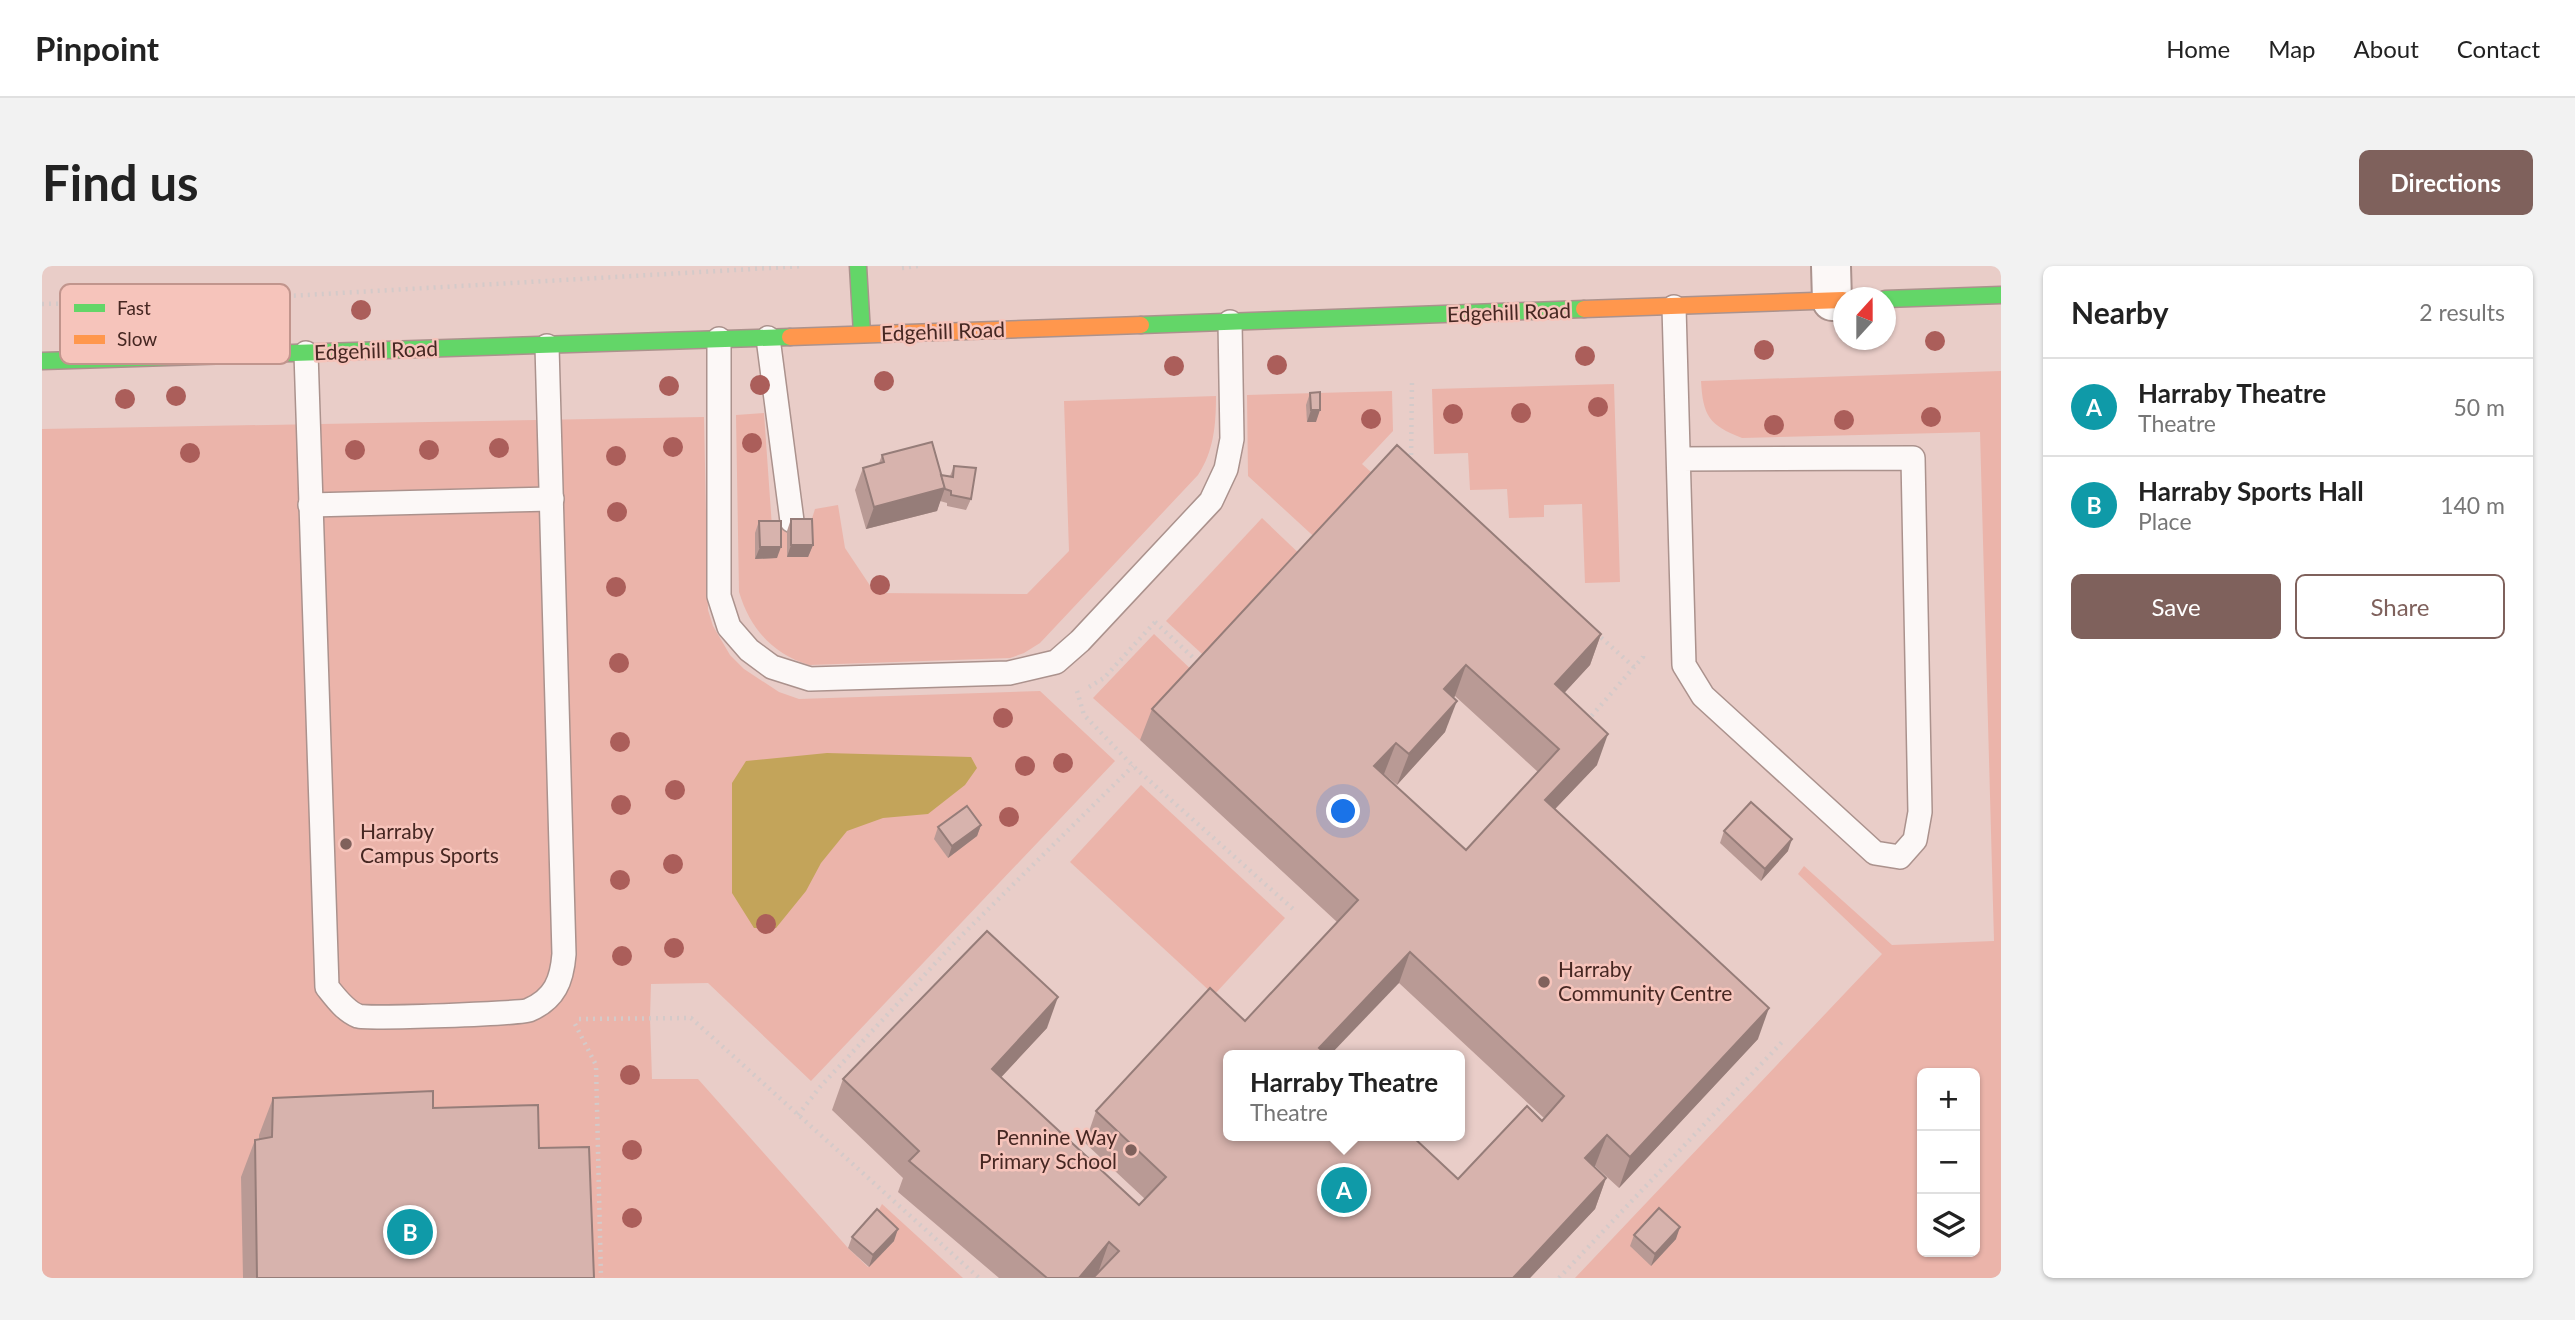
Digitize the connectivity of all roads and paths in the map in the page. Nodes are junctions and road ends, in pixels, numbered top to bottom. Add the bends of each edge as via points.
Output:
1 (804, 266) edge
2 (858, 266) edge
3 (1833, 289) edge
4 (2001, 295) edge
5 (290, 296) edge
6 (1896, 299) edge
7 (42, 304) edge
8 (60, 304) edge
9 (1674, 307) junction
10 (1230, 322) junction
11 (862, 334) junction
12 (768, 338) junction
13 (719, 339) junction
14 (547, 346) junction
15 (290, 353) edge
16 (306, 353) junction
17 (60, 360) edge
18 (42, 361) edge
19 (1412, 379) dead end
20 (1679, 458) junction
21 (1411, 466) edge
22 (552, 499) junction
23 (310, 505) junction
24 (792, 521) edge
25 (1149, 616) dead end
26 (1155, 622) junction
27 (1594, 630) edge
28 (1643, 643) dead end
29 (1634, 667) junction
30 (1206, 670) edge
31 (1580, 729) edge
32 (1133, 766) junction
33 (1293, 909) dead end
34 (1784, 1040) dead end
35 (798, 1115) junction
36 (601, 1278) edge
37 (979, 1278) edge
38 (1559, 1278) edge

1 - 5 path
2 - 11 street
3 - 9 street, Edgehill Road
4 - 6 street
7 - 8 path
9 - 10 street, Edgehill Road
9 - 20 lane
10 - 11 street, Edgehill Road
10 - 13 lane via 1232,439 1226,469 1211,501 1080,641 1056,662 1009,673 890,677 810,679 772,667 729,627 719,596
11 - 12 street, Edgehill Road
12 - 13 street, Edgehill Road
12 - 24 lane
13 - 14 street, Edgehill Road
14 - 16 street, Edgehill Road
14 - 22 lane
15 - 16 street, Edgehill Road
16 - 23 lane
17 - 18 street, Edgehill Road
19 - 21 path
20 - 20 lane via 1913,458 1920,812 1915,840 1900,857 1875,853 1703,696 1684,665
22 - 23 lane
22 - 23 lane via 562,977 549,997 528,1011 444,1015 358,1016 327,987
25 - 26 path
26 - 30 path
26 - 32 path via 1104,678 1077,691 1084,715
27 - 29 path
28 - 29 path via 1643,657
29 - 31 path
32 - 33 path
32 - 35 path via 957,940
34 - 38 path
35 - 36 path via 691,1018 573,1019 596,1065
35 - 37 path

